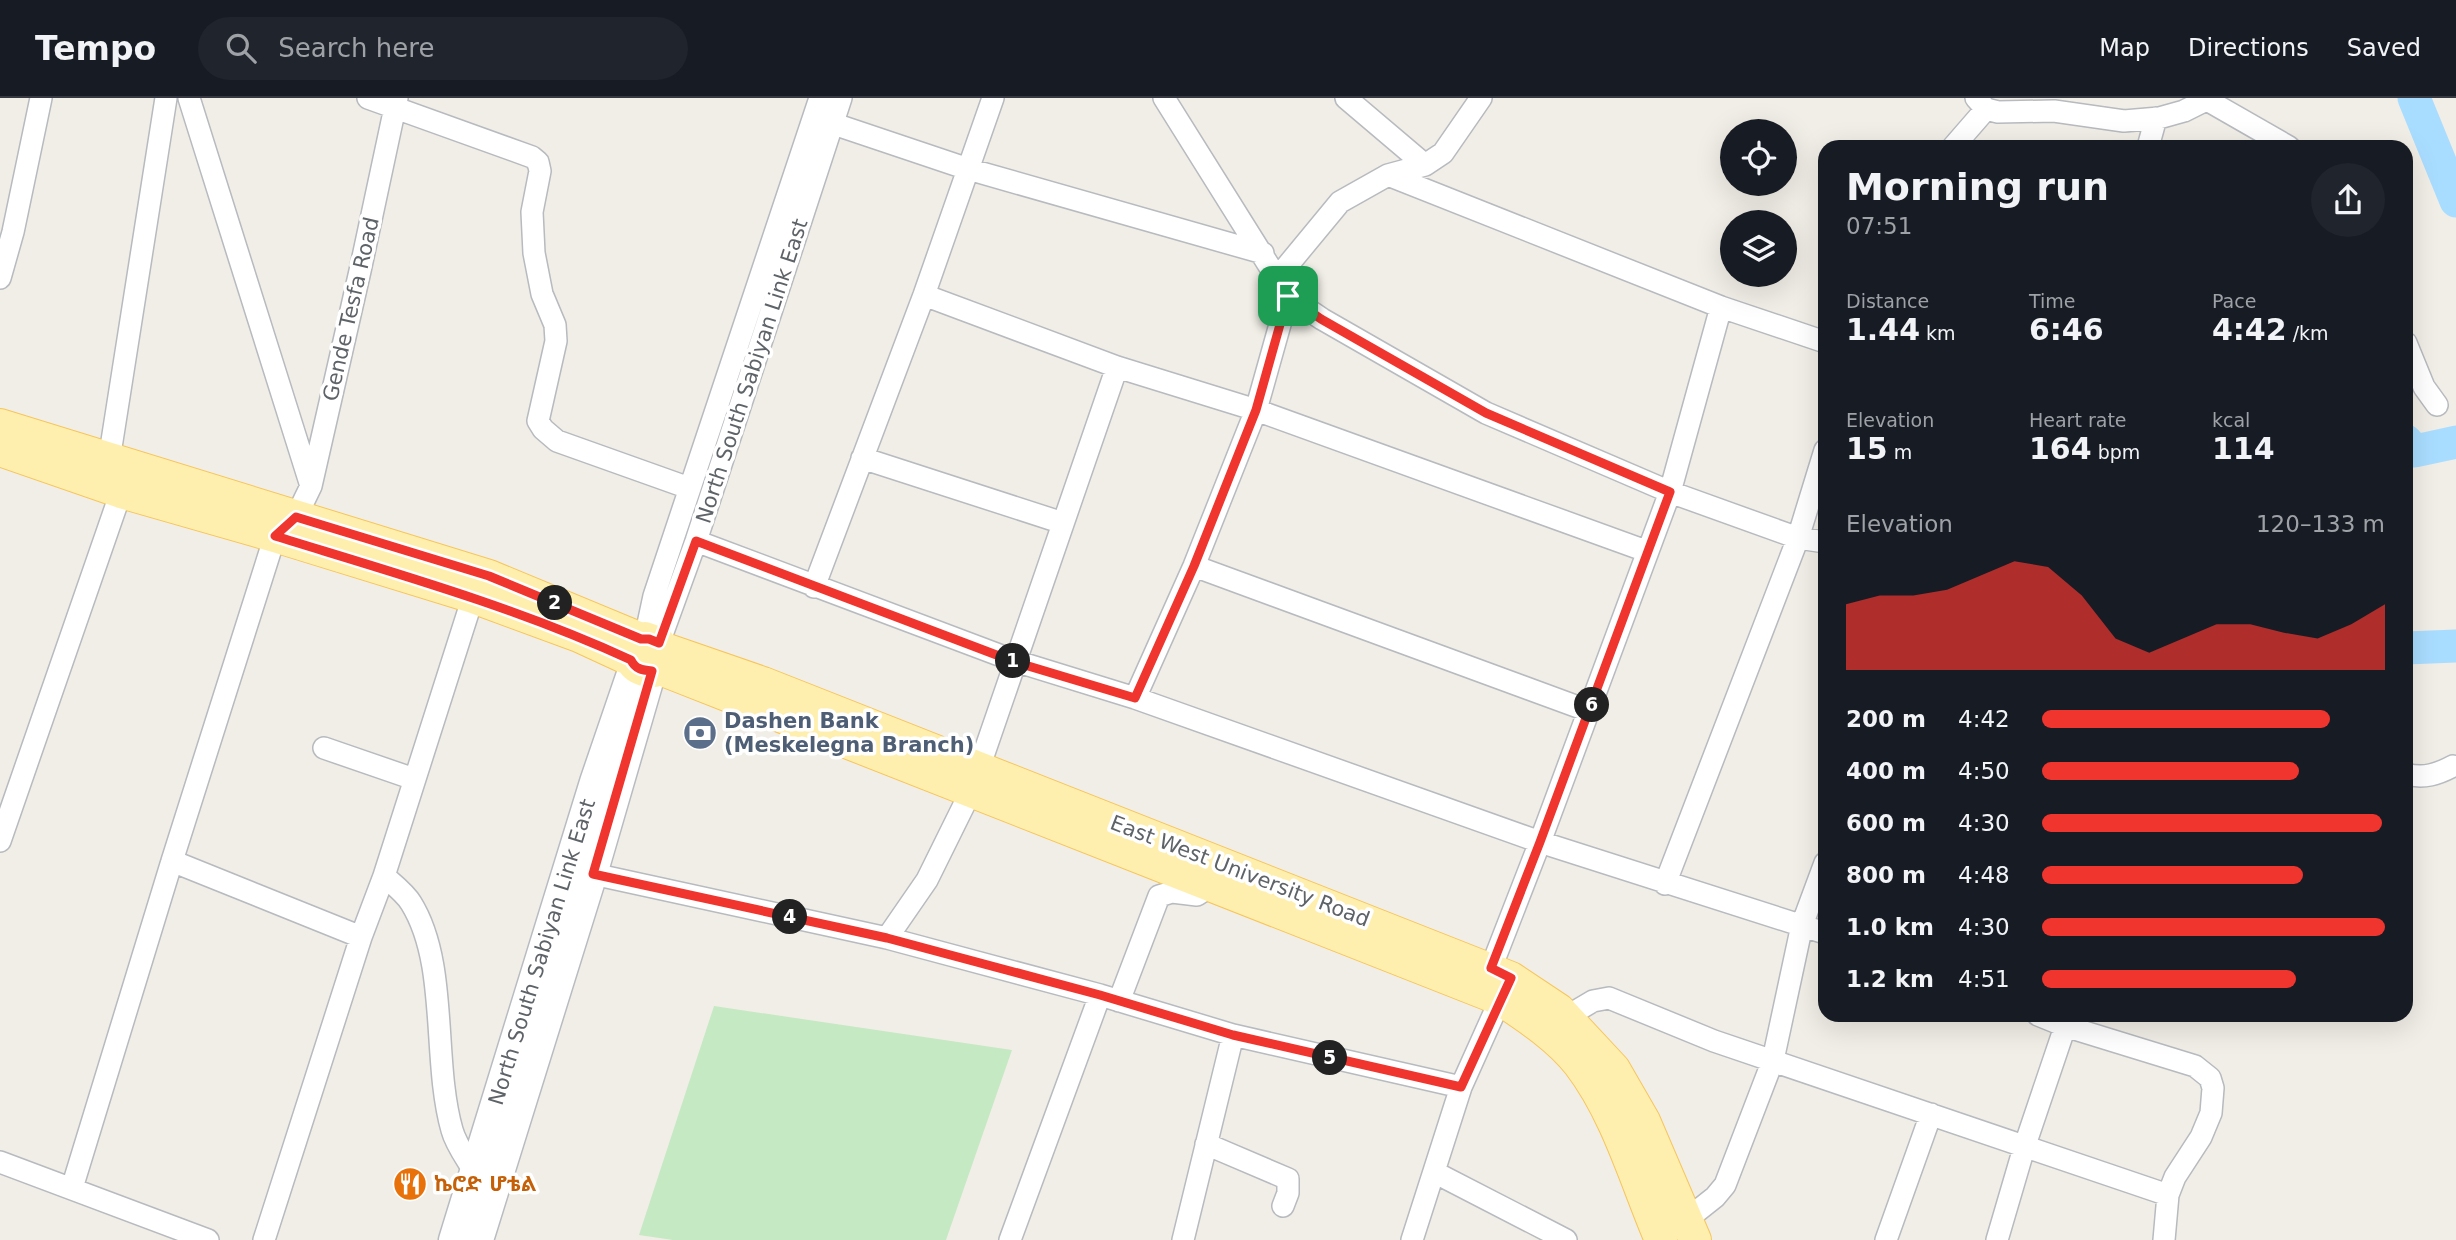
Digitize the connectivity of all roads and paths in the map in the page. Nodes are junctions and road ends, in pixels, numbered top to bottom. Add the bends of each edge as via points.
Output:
1 (41, 98) edge
2 (166, 98) edge
3 (188, 98) edge
4 (368, 98) edge
5 (993, 98) edge
6 (1164, 98) edge
7 (1346, 98) edge
8 (1477, 99) edge
9 (2208, 99) edge
10 (396, 102) edge
11 (832, 104) edge
12 (1981, 104) edge
13 (2156, 118) junction
14 (1958, 140) edge
15 (2150, 140) edge
16 (2277, 140) edge
17 (1424, 165) junction
18 (968, 169) junction
19 (1388, 175) junction
20 (6, 231) edge
21 (1263, 253) junction
22 (0, 278) edge
23 (1283, 287) junction
24 (924, 295) junction
25 (1721, 307) junction
26 (1818, 340) edge
27 (2413, 360) edge
28 (1117, 367) junction
29 (2437, 405) dead end
30 (1256, 410) junction
31 (0, 425) edge
32 (0, 450) edge
33 (862, 458) junction
34 (109, 460) junction
35 (1818, 473) edge
36 (310, 486) junction
37 (690, 488) junction
38 (121, 492) junction
39 (1670, 492) junction
40 (1063, 523) junction
41 (286, 526) junction
42 (1798, 538) junction
43 (696, 541) junction
44 (1818, 541) edge
45 (1646, 551) junction
46 (1194, 566) junction
47 (814, 587) junction
48 (473, 597) junction
49 (648, 654) junction
50 (1015, 662) junction
51 (1135, 698) junction
52 (1589, 711) junction
53 (324, 748) dead end
54 (2453, 766) dead end
55 (2413, 776) edge
56 (414, 779) junction
57 (975, 779) junction
58 (0, 841) edge
59 (1540, 842) junction
60 (172, 861) junction
61 (593, 874) junction
62 (384, 876) junction
63 (1818, 882) edge
64 (1665, 884) junction
65 (1211, 886) junction
66 (1802, 925) junction
67 (1818, 931) edge
68 (360, 937) junction
69 (887, 938) junction
70 (1500, 982) junction
71 (1110, 998) junction
72 (1566, 1017) junction
73 (2067, 1022) edge
74 (2070, 1022) edge
75 (1233, 1035) junction
76 (1773, 1060) junction
77 (1461, 1087) junction
78 (1931, 1114) junction
79 (1206, 1144) junction
80 (2024, 1148) junction
81 (0, 1162) edge
82 (1434, 1172) junction
83 (475, 1173) junction
84 (72, 1188) junction
85 (2168, 1195) junction
86 (1283, 1206) dead end
87 (1690, 1230) edge
88 (208, 1240) edge
89 (264, 1240) edge
90 (453, 1240) edge
91 (479, 1240) edge
92 (1010, 1240) edge
93 (1183, 1240) edge
94 (1412, 1240) edge
95 (1566, 1240) edge
96 (1661, 1240) edge
97 (1886, 1240) edge
98 (1997, 1240) edge
99 (2164, 1240) edge

1 - 20 street
2 - 34 street
3 - 36 street
4 - 10 street
5 - 18 street
6 - 21 street
7 - 17 street
8 - 17 street via 1443,153
9 - 13 street
9 - 16 street
10 - 36 street, Gende Tesfa Road
10 - 37 street via 538,162 534,253 556,341 538,421 543,429 557,441
11 - 18 street
11 - 37 street, North South Sabiyan Link East
11 - 43 street, North South Sabiyan Link East
12 - 13 street via 1998,112 2053,111 2124,121
12 - 14 street
13 - 15 street
17 - 19 street
18 - 21 street
18 - 24 street
19 - 23 street via 1340,202
19 - 25 street
20 - 22 street
21 - 23 street
23 - 30 street
23 - 39 street via 1321,319 1486,413
24 - 28 street
24 - 33 street
25 - 26 street
25 - 39 street
27 - 29 street
28 - 30 street
28 - 40 street
30 - 45 street
30 - 46 street
31 - 34 main road, East West University Road
32 - 38 main road, East West University Road
33 - 40 street
33 - 47 street
34 - 41 main road, East West University Road via 276,509
35 - 42 street
36 - 41 street, Gende Tesfa Road
37 - 49 street, North South Sabiyan Link East via 654,596
38 - 41 main road, East West University Road
38 - 58 street
39 - 42 street
39 - 45 street
40 - 50 street
41 - 48 main road, East West University Road
41 - 49 main road, East West University Road via 489,576
41 - 60 street, Gende Tesfa Road
42 - 44 street
42 - 64 street
43 - 47 street
43 - 49 street, North South Sabiyan Link East
45 - 52 street
46 - 51 street
46 - 52 street
47 - 50 street
48 - 49 main road, East West University Road via 579,636
48 - 56 street
49 - 57 main road, East West University Road via 763,683
49 - 61 main road, North South Sabiyan Link East
49 - 83 main road, North South Sabiyan Link East via 594,782
50 - 51 street
50 - 57 street
51 - 59 street
52 - 59 street
53 - 56 street
54 - 55 street via 2437,775
56 - 62 street
57 - 65 main road, East West University Road
57 - 69 street via 927,880
57 - 70 main road, East West University Road
59 - 64 street
59 - 70 street
60 - 68 street
60 - 84 street, Gende Tesfa Road
61 - 69 street
61 - 91 main road, North South Sabiyan Link East
62 - 68 street
62 - 83 street via 410,900 429,946 445,1101 453,1133
63 - 66 street
64 - 66 street
65 - 70 main road, East West University Road
65 - 71 street via 1197,895 1172,892 1159,896
66 - 67 street
66 - 76 street
68 - 89 street
69 - 71 street
70 - 72 main road, East West University Road via 1540,996
70 - 77 street
70 - 96 main road, East West University Road via 1526,1017 1578,1063 1601,1098
71 - 75 street
71 - 92 street
72 - 76 street via 1593,1001 1609,998
72 - 87 main road, East West University Road via 1614,1069 1644,1121
73 - 80 street
74 - 85 street via 2195,1066 2210,1078 2211,1113
75 - 77 street
75 - 79 street
76 - 78 street
76 - 87 street via 1725,1185
77 - 82 street
78 - 80 street
78 - 97 street
79 - 86 street via 1288,1179
79 - 93 street
80 - 85 street
80 - 98 street
81 - 84 street
82 - 94 street
82 - 95 street
83 - 90 main road, North South Sabiyan Link East
84 - 88 street
85 - 99 street

